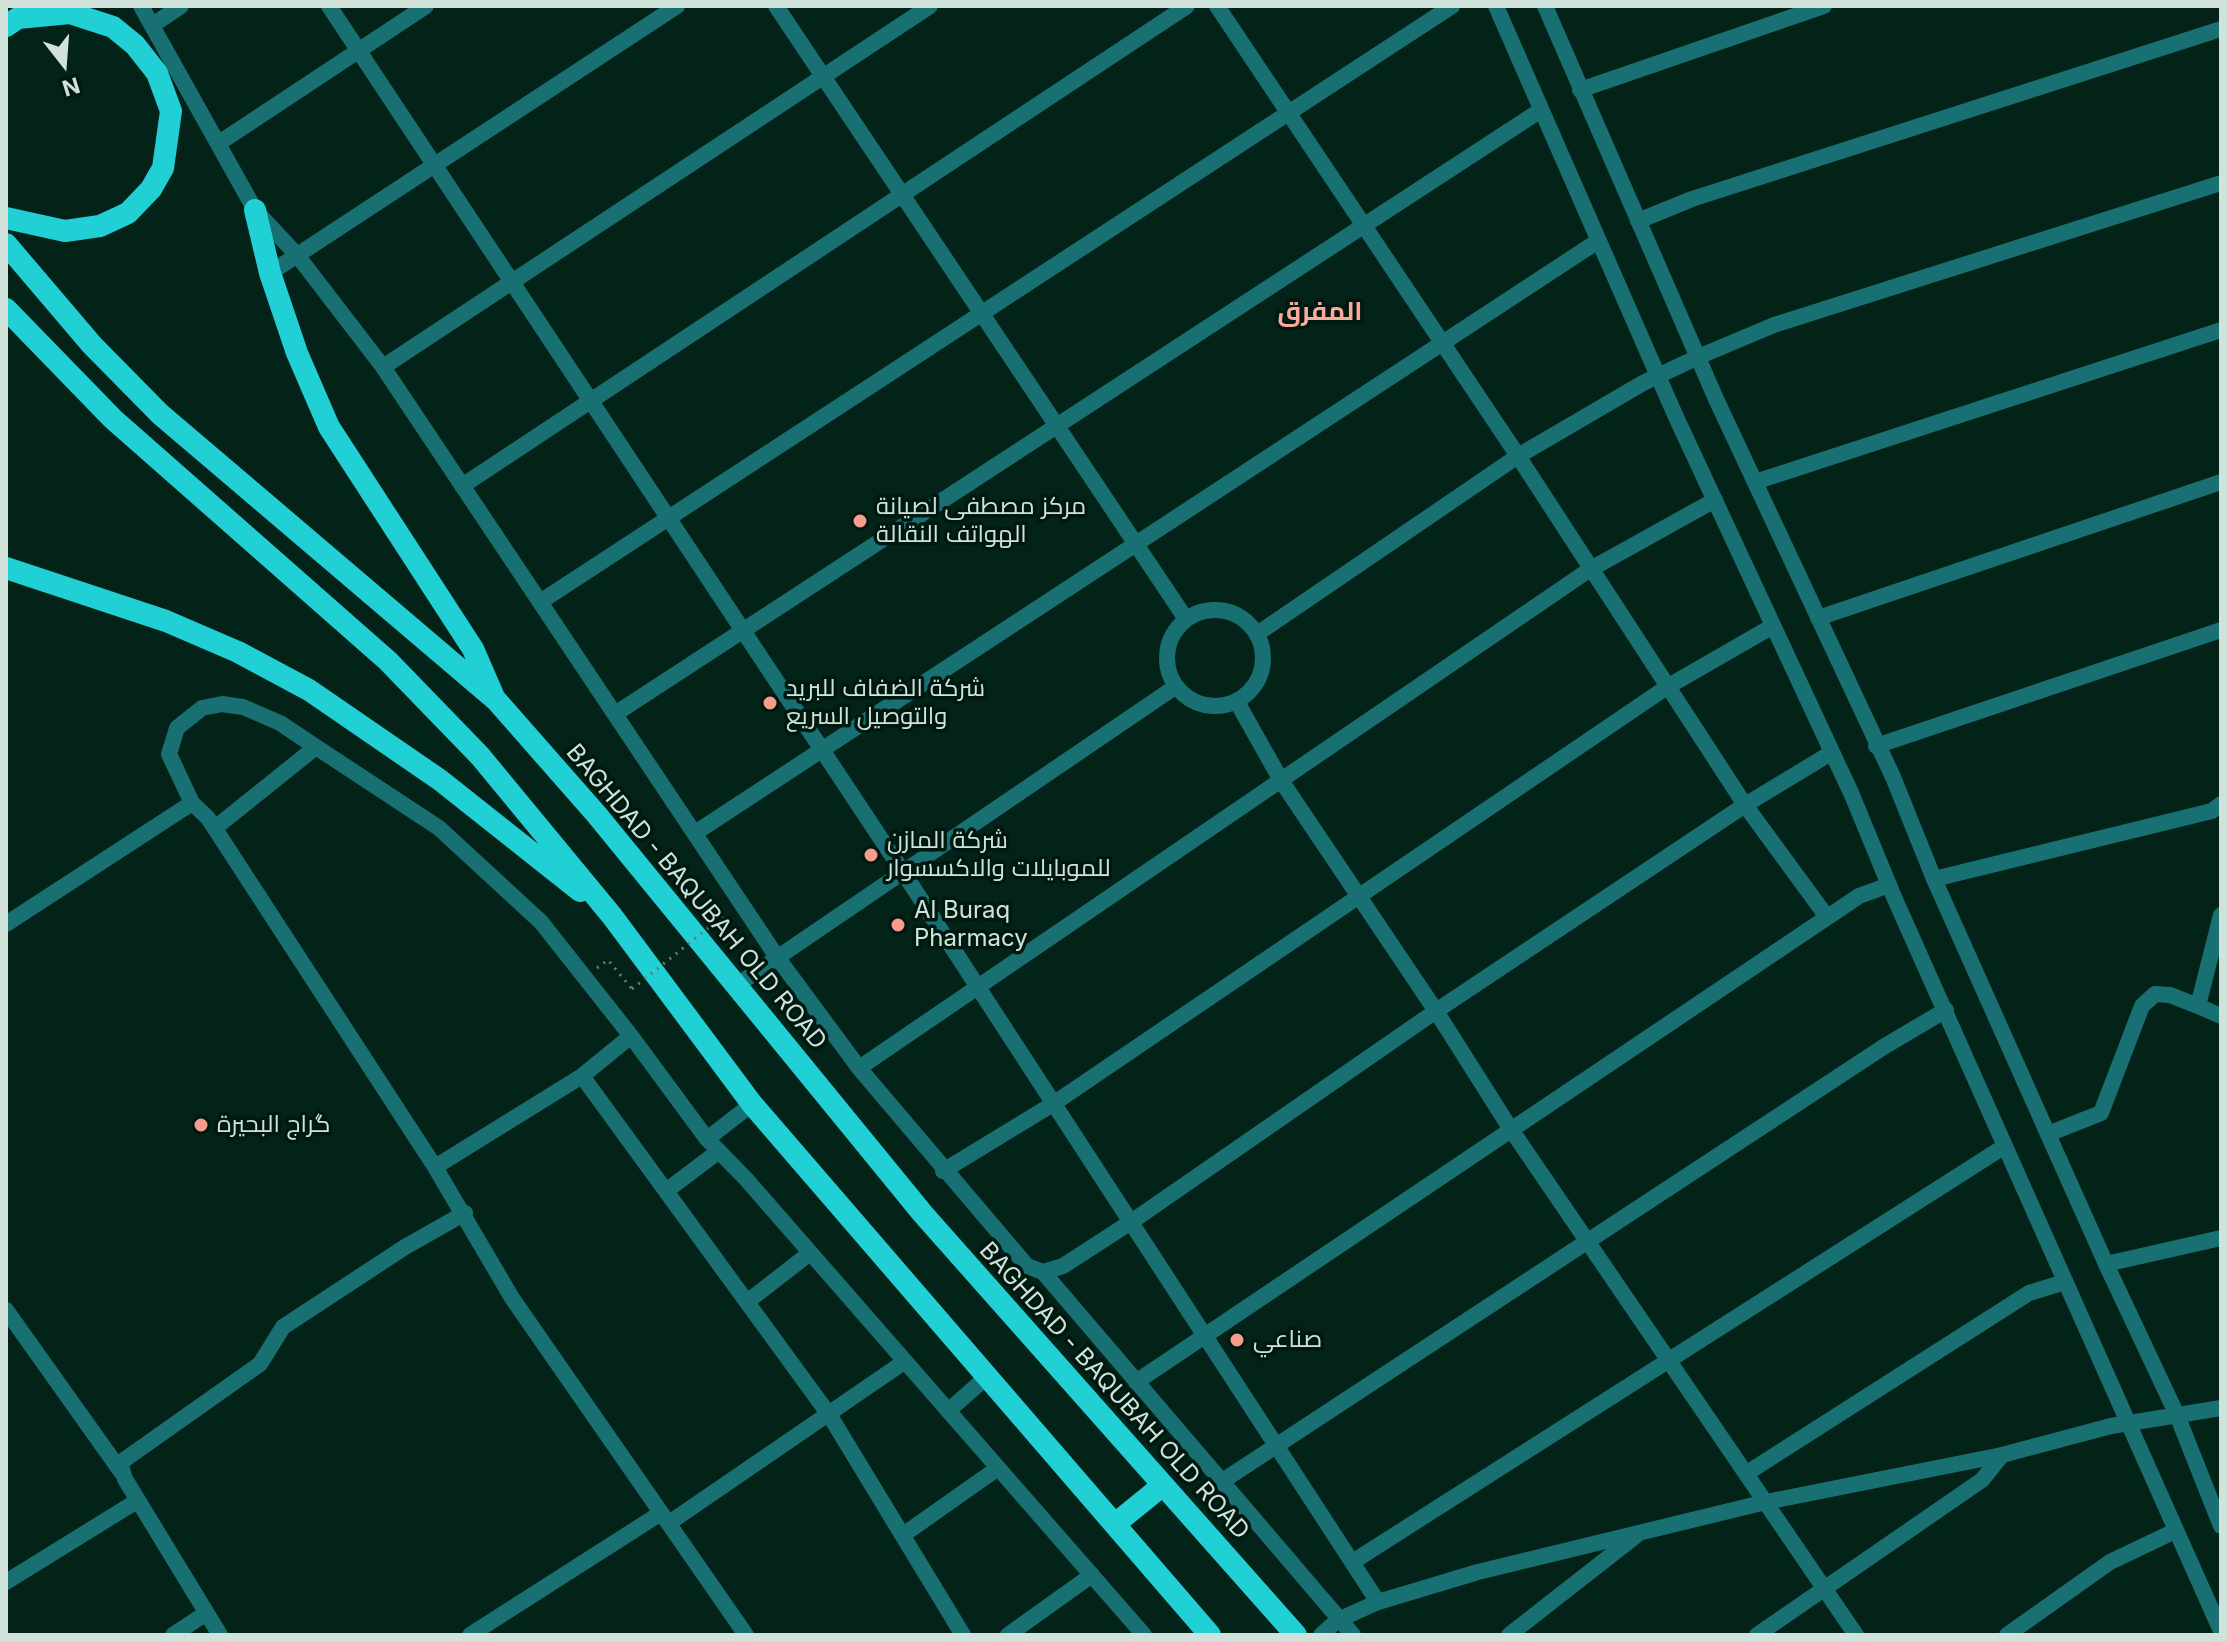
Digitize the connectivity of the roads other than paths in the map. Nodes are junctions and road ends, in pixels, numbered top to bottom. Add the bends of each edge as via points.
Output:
1 (14, 6) edge
2 (141, 6) edge
3 (181, 6) edge
4 (329, 6) edge
5 (426, 6) edge
6 (677, 6) edge
7 (776, 6) edge
8 (930, 6) edge
9 (1187, 6) edge
10 (1217, 6) edge
11 (1452, 6) edge
12 (1496, 6) edge
13 (1545, 6) edge
14 (1824, 6) edge
15 (6, 16) edge
16 (154, 24) junction
17 (6, 26) edge
18 (2221, 29) edge
19 (358, 51) junction
20 (823, 76) junction
21 (1580, 90) junction
22 (1541, 110) junction
23 (1287, 113) junction
24 (219, 143) junction
25 (434, 165) junction
26 (2221, 183) edge
27 (902, 195) junction
28 (255, 210) junction
29 (6, 218) edge
30 (1638, 221) junction
31 (1361, 227) junction
32 (1598, 241) junction
33 (6, 244) edge
34 (297, 255) junction
35 (270, 273) junction
36 (511, 283) junction
37 (6, 309) edge
38 (982, 313) junction
39 (2221, 330) edge
40 (1440, 344) junction
41 (1698, 357) junction
42 (383, 367) junction
43 (1657, 376) junction
44 (590, 402) junction
45 (1057, 426) junction
46 (1518, 456) junction
47 (1755, 482) junction
48 (2221, 482) edge
49 (462, 486) junction
50 (1715, 500) junction
51 (667, 519) junction
52 (1136, 543) junction
53 (6, 568) edge
54 (1589, 570) junction
55 (540, 602) junction
56 (1818, 618) junction
57 (1186, 619) junction
58 (1773, 626) junction
59 (2221, 630) edge
60 (741, 631) junction
61 (1257, 634) junction
62 (1175, 687) junction
63 (1667, 687) junction
64 (496, 700) junction
65 (1237, 702) junction
66 (615, 714) junction
67 (1876, 746) junction
68 (316, 747) junction
69 (820, 751) junction
70 (1831, 753) junction
71 (1282, 782) junction
72 (192, 803) junction
73 (2221, 804) edge
74 (1745, 805) junction
75 (215, 828) junction
76 (695, 833) junction
77 (903, 872) junction
78 (1934, 879) junction
79 (1889, 885) junction
80 (1359, 895) junction
81 (2221, 915) edge
82 (612, 916) junction
83 (1827, 917) junction
84 (6, 924) edge
85 (777, 957) junction
86 (737, 985) junction
87 (976, 987) junction
88 (2198, 1006) junction
89 (1946, 1010) junction
90 (1436, 1011) junction
91 (2221, 1016) edge
92 (631, 1036) junction
93 (859, 1068) junction
94 (582, 1076) junction
95 (752, 1104) junction
96 (1053, 1104) junction
97 (1510, 1128) junction
98 (2048, 1134) junction
99 (713, 1145) junction
100 (2005, 1146) junction
101 (435, 1167) junction
102 (943, 1171) junction
103 (666, 1191) junction
104 (465, 1213) junction
105 (1131, 1222) junction
106 (2221, 1238) edge
107 (1590, 1240) junction
108 (810, 1253) junction
109 (2106, 1264) junction
110 (1043, 1272) junction
111 (2065, 1282) junction
112 (747, 1302) junction
113 (6, 1310) edge
114 (1206, 1336) junction
115 (1669, 1357) junction
116 (904, 1362) junction
117 (989, 1375) junction
118 (1136, 1382) junction
119 (2221, 1408) edge
120 (948, 1411) junction
121 (2177, 1415) junction
122 (830, 1416) junction
123 (2130, 1422) junction
124 (1277, 1444) junction
125 (2002, 1455) junction
126 (998, 1468) junction
127 (122, 1473) junction
128 (1747, 1473) junction
129 (1221, 1482) junction
130 (1163, 1485) junction
131 (137, 1501) junction
132 (1766, 1502) junction
133 (665, 1518) junction
134 (1115, 1524) junction
135 (2221, 1526) edge
136 (2175, 1531) junction
137 (903, 1535) junction
138 (1637, 1535) junction
139 (1354, 1561) junction
140 (1092, 1575) junction
141 (6, 1582) edge
142 (1826, 1587) junction
143 (1378, 1602) junction
144 (205, 1614) junction
145 (1338, 1620) junction
146 (2221, 1631) edge
147 (173, 1635) edge
148 (220, 1635) edge
149 (470, 1635) edge
150 (746, 1635) edge
151 (963, 1635) edge
152 (1008, 1635) edge
153 (1144, 1635) edge
154 (1210, 1635) edge
155 (1296, 1635) edge
156 (1321, 1635) edge
157 (1353, 1635) edge
158 (1509, 1635) edge
159 (1757, 1635) edge
160 (1856, 1635) edge
161 (2007, 1635) edge

1 - 15 highway
2 - 16 street
3 - 16 street
4 - 19 street
5 - 19 street
6 - 25 street
7 - 20 street
8 - 20 street
9 - 27 street
10 - 23 street
11 - 23 street
12 - 22 street
13 - 21 street
14 - 21 street
16 - 24 street
17 - 29 highway via 18,18 70,13 113,27 157,73 171,111 163,168 128,213 100,226 65,231
18 - 30 street via 1692,199
19 - 24 street
19 - 25 street
20 - 27 street
20 - 36 street
21 - 30 street
22 - 31 street
22 - 32 street
23 - 31 street
23 - 38 street
24 - 28 street
25 - 34 street
25 - 36 street
26 - 41 street via 1774,325
27 - 38 street
27 - 44 street
28 - 34 street
28 - 35 highway
30 - 41 street
31 - 40 street
31 - 45 street
32 - 40 street
32 - 43 street
33 - 64 highway, BAGHDAD - BAQUBAH OLD ROAD via 150,404
34 - 35 street
34 - 42 street
35 - 64 highway via 329,427 473,649
36 - 42 street
36 - 44 street
37 - 82 highway via 113,419 388,661 480,756
38 - 45 street
38 - 51 street
39 - 47 street
40 - 46 street
40 - 52 street
41 - 43 street
41 - 47 street
42 - 49 street
43 - 46 street
43 - 50 street
44 - 49 street
44 - 51 street
45 - 52 street
45 - 60 street
46 - 54 street
46 - 61 street
47 - 56 street
48 - 56 street
49 - 55 street
50 - 54 street
50 - 58 street
51 - 55 street
51 - 60 street
52 - 57 street
52 - 69 street
53 - 82 highway via 166,621 309,690 376,732
54 - 63 street
54 - 71 street
55 - 66 street
56 - 67 street
57 - 61 street via 1225,611
57 - 62 street via 1166,651
58 - 63 street
58 - 70 street
59 - 67 street
60 - 66 street
60 - 69 street
61 - 65 street via 1263,649 1259,680
62 - 65 street via 1197,704
62 - 77 street
63 - 74 street
63 - 80 street
64 - 86 highway, BAGHDAD - BAQUBAH OLD ROAD
65 - 71 street
66 - 76 street
67 - 78 street
68 - 72 street via 243,707 202,708 177,728 169,754
68 - 75 street
68 - 92 street via 450,838 541,922
69 - 76 street
69 - 77 street
70 - 74 street
70 - 79 street
71 - 80 street
71 - 87 street
72 - 75 street
72 - 84 street
73 - 78 street via 2212,811
74 - 83 street
74 - 90 street
75 - 101 street
76 - 85 street
77 - 85 street
77 - 87 street
78 - 98 street
79 - 83 street
79 - 89 street
80 - 90 street
80 - 96 street
81 - 88 street
82 - 95 highway
83 - 97 street
85 - 86 street
85 - 93 street
86 - 130 highway, BAGHDAD - BAQUBAH OLD ROAD via 923,1214
87 - 93 street
87 - 96 street
88 - 91 street
88 - 98 street via 2155,994 2142,1006 2101,1113
89 - 100 street
89 - 107 street
90 - 97 street
90 - 105 street
92 - 94 street
92 - 99 street
93 - 102 street
94 - 101 street
94 - 103 street
95 - 99 street
95 - 117 highway
96 - 102 street
96 - 105 street
97 - 107 street
97 - 114 street
98 - 109 street
99 - 103 street
99 - 108 street
100 - 111 street
100 - 115 street
101 - 104 street
102 - 110 street via 1027,1266
103 - 112 street
104 - 127 street via 283,1327 260,1364 129,1455
104 - 133 street via 512,1298
105 - 110 street via 1063,1266
105 - 114 street
106 - 109 street
107 - 115 street
107 - 124 street
108 - 112 street
108 - 116 street
109 - 121 street
110 - 118 street
111 - 123 street
111 - 128 street via 2029,1293
112 - 122 street
113 - 127 street
114 - 118 street
114 - 124 street
115 - 128 street
115 - 139 street
116 - 120 street
116 - 122 street
117 - 120 street
117 - 134 highway
118 - 129 street
119 - 121 street
120 - 126 street
121 - 123 street
121 - 135 street
122 - 133 street
122 - 137 street
123 - 125 street
123 - 136 street
124 - 129 street
124 - 139 street
125 - 132 street
125 - 142 street via 1982,1480
126 - 137 street
126 - 140 street
127 - 131 street
128 - 132 street
129 - 145 street
130 - 134 highway
130 - 155 highway, BAGHDAD - BAQUBAH OLD ROAD
131 - 141 street
131 - 144 street
132 - 138 street
132 - 142 street
133 - 149 street
133 - 150 street
134 - 154 highway
136 - 146 street
136 - 161 street via 2110,1562
137 - 151 street
138 - 143 street
138 - 158 street
139 - 143 street
140 - 152 street
140 - 153 street
142 - 159 street
142 - 160 street
143 - 145 street
144 - 147 street
144 - 148 street
145 - 156 street
145 - 157 street

